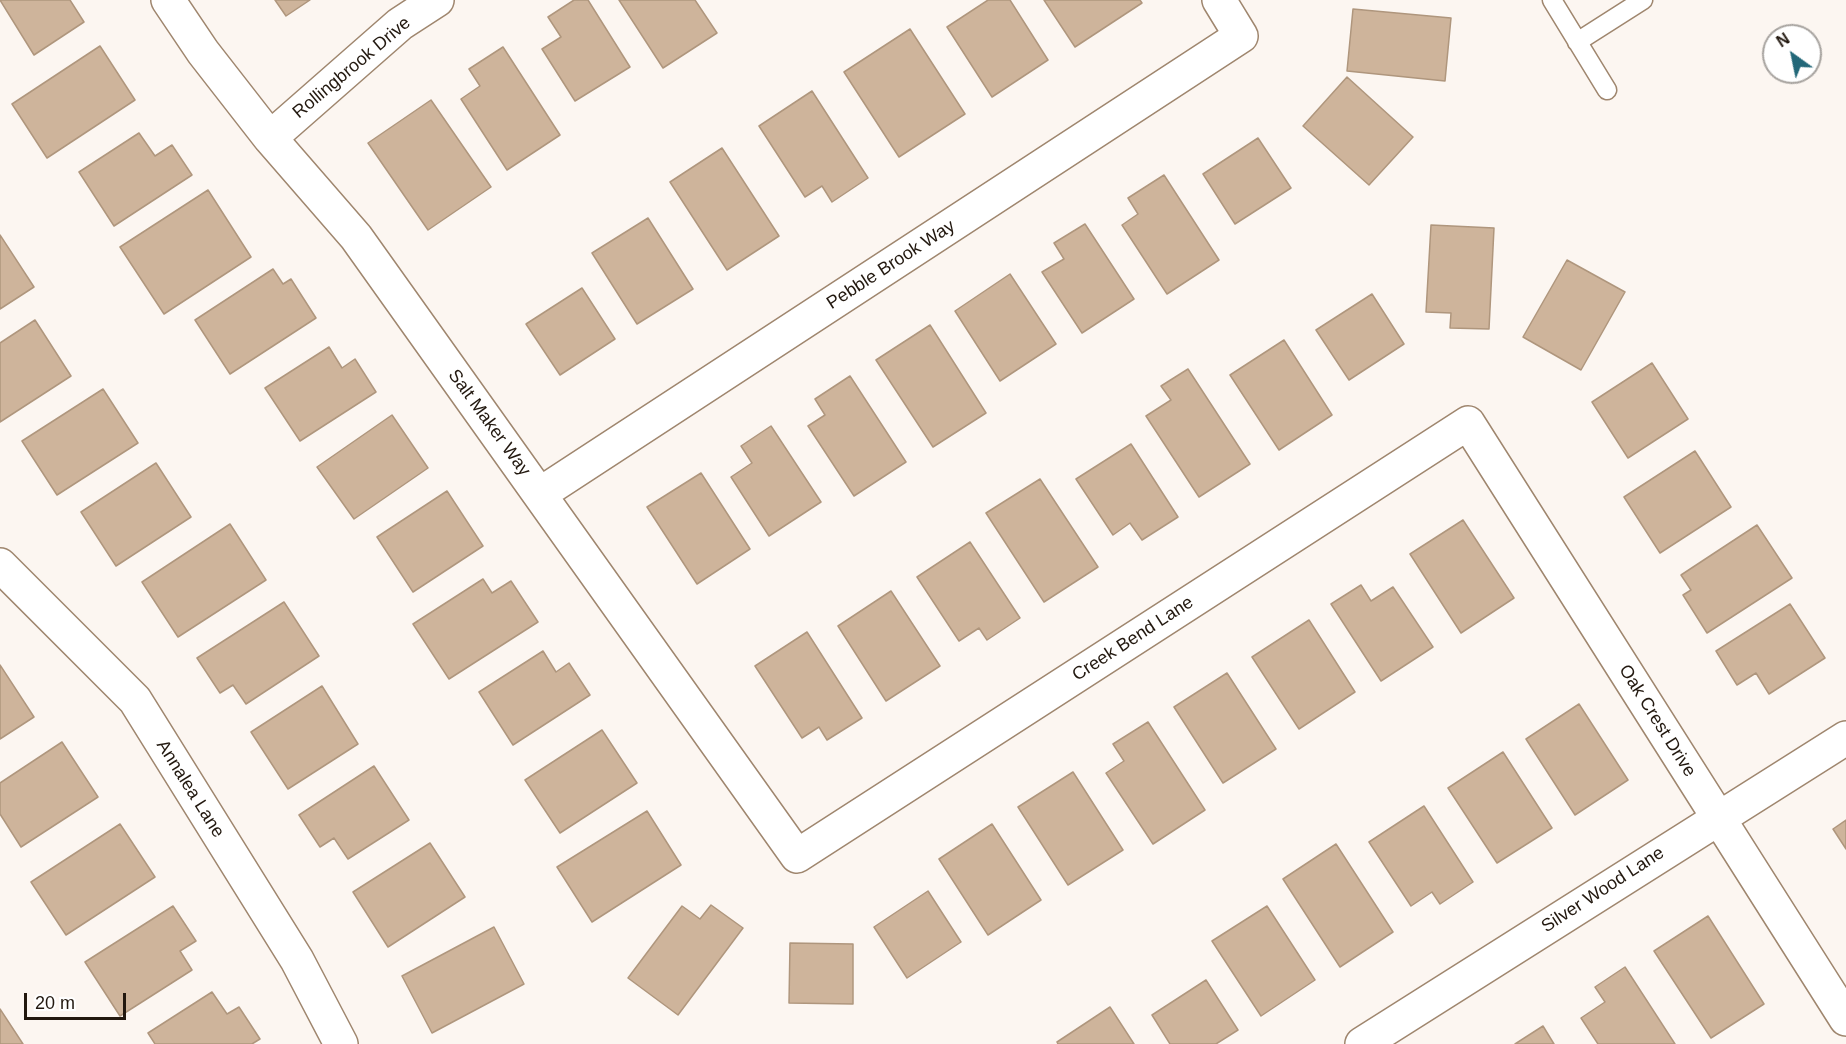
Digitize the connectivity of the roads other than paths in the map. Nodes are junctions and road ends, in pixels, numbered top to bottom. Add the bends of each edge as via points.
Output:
1 (168, 0) edge
2 (437, 0) edge
3 (1219, 0) edge
4 (1552, 0) edge
5 (1643, 0) edge
6 (1578, 42) junction
7 (1607, 90) dead end
8 (270, 138) junction
9 (1468, 423) joint
10 (540, 494) junction
11 (0, 565) edge
12 (1846, 738) edge
13 (1718, 816) junction
14 (797, 856) joint
15 (1846, 1019) edge
16 (341, 1044) edge
17 (1362, 1044) edge

1 - 8 street, Salt Maker Way via 202,52
2 - 8 street, Rollingbrook Drive via 400,24
3 - 10 street, Pebble Brook Way via 1241,36
4 - 6 lane
5 - 6 lane
6 - 7 lane
8 - 10 street, Salt Maker Way via 356,237
9 - 13 street, Oak Crest Drive
9 - 14 street, Creek Bend Lane
10 - 14 street, Salt Maker Way
11 - 16 street, Annalea Lane via 135,700 297,960
12 - 13 street, Silver Wood Lane
13 - 15 street, Oak Crest Drive
13 - 17 street, Silver Wood Lane

